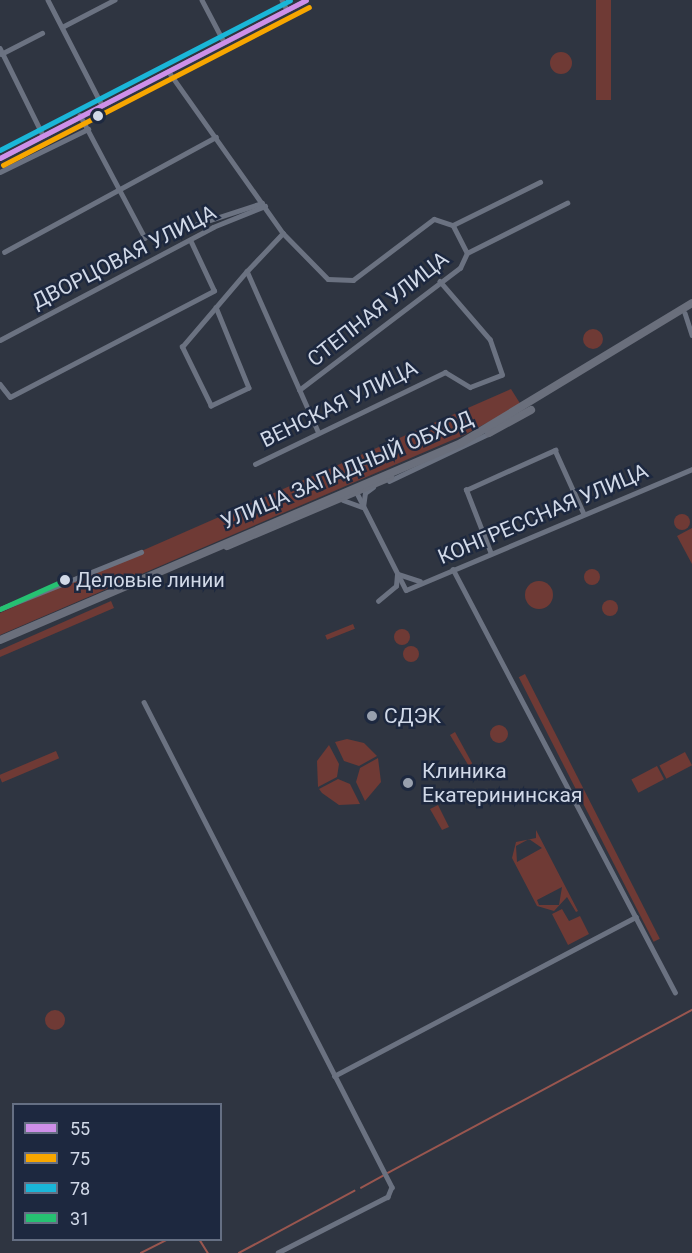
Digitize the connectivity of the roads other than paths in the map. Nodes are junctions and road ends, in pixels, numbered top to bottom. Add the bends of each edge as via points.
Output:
1 (48, 0) edge
2 (114, 0) edge
3 (202, 0) edge
4 (282, 0) edge
5 (304, 0) edge
6 (286, 8) junction
7 (63, 27) junction
8 (42, 33) dead end
9 (223, 40) junction
10 (1, 52) edge
11 (170, 72) junction
12 (102, 105) junction
13 (80, 115) junction
14 (88, 129) junction
15 (43, 135) junction
16 (216, 137) junction
17 (0, 158) edge
18 (0, 172) edge
19 (540, 182) dead end
20 (122, 191) junction
21 (567, 203) dead end
22 (263, 205) junction
23 (453, 225) junction
24 (186, 228) dead end
25 (283, 233) junction
26 (145, 238) dead end
27 (190, 240) junction
28 (4, 252) dead end
29 (467, 253) junction
30 (247, 271) junction
31 (440, 282) junction
32 (692, 303) edge
33 (216, 308) junction
34 (688, 311) edge
35 (692, 335) edge
36 (0, 340) edge
37 (0, 384) edge
38 (299, 390) junction
39 (500, 428) junction
40 (318, 431) junction
41 (255, 464) dead end
42 (692, 469) edge
43 (355, 490) junction
44 (363, 507) junction
45 (584, 514) junction
46 (251, 536) junction
47 (141, 552) dead end
48 (490, 554) junction
49 (453, 569) junction
50 (396, 572) junction
51 (427, 581) junction
52 (378, 601) dead end
53 (0, 609) edge
54 (0, 641) edge
55 (144, 702) dead end
56 (636, 917) junction
57 (675, 992) dead end
58 (333, 1076) junction
59 (278, 1253) edge

1 - 7 street
2 - 7 street
3 - 9 street
4 - 6 street
5 - 6 street
5 - 11 street
6 - 9 street
7 - 12 street
8 - 10 street
9 - 12 street
10 - 15 street
11 - 12 street
11 - 16 street
12 - 13 street
13 - 14 street
13 - 15 street
14 - 18 street
14 - 20 street
15 - 17 street
16 - 20 street
16 - 22 street
19 - 23 street, СТЕПНАЯ УЛИЦА
20 - 26 street
20 - 28 street
21 - 29 street, СТЕПНАЯ УЛИЦА
22 - 24 street
22 - 25 street
22 - 27 street, ДВОРЦОВАЯ УЛИЦА
23 - 25 street via 434,219 353,280 328,279
23 - 29 street
25 - 30 street
27 - 36 street, ДВОРЦОВАЯ УЛИЦА
27 - 37 street via 214,291 10,397
29 - 31 street, СТЕПНАЯ УЛИЦА via 466,261
30 - 33 street
30 - 38 street
31 - 38 street, СТЕПНАЯ УЛИЦА
31 - 40 street, ВЕНСКАЯ УЛИЦА via 490,340 502,375 470,387 445,372
32 - 43 highway, УЛИЦА ЗАПАДНЫЙ ОБХОД via 479,433
33 - 33 street via 182,347 211,406 249,388
34 - 35 street
34 - 39 highway, УЛИЦА ЗАПАДНЫЙ ОБХОД
38 - 40 street
39 - 43 highway, УЛИЦА ЗАПАДНЫЙ ОБХОД
39 - 44 street via 372,488
40 - 41 street, ВЕНСКАЯ УЛИЦА
42 - 45 street, КОНГРЕССНАЯ УЛИЦА
43 - 44 street
43 - 46 highway, УЛИЦА ЗАПАДНЫЙ ОБХОД
43 - 54 highway, УЛИЦА ЗАПАДНЫЙ ОБХОД
44 - 46 street via 344,500
44 - 50 street
45 - 48 street, КОНГРЕССНАЯ УЛИЦА
45 - 48 street via 555,450 466,490
46 - 54 highway, УЛИЦА ЗАПАДНЫЙ ОБХОД
47 - 53 street
48 - 49 street, КОНГРЕССНАЯ УЛИЦА
49 - 51 street, КОНГРЕССНАЯ УЛИЦА
49 - 56 street
50 - 51 street via 409,582
50 - 51 street, КОНГРЕССНАЯ УЛИЦА via 406,590
50 - 52 street via 396,586
55 - 58 street
56 - 57 street
56 - 58 street
58 - 59 street via 392,1187 388,1197

